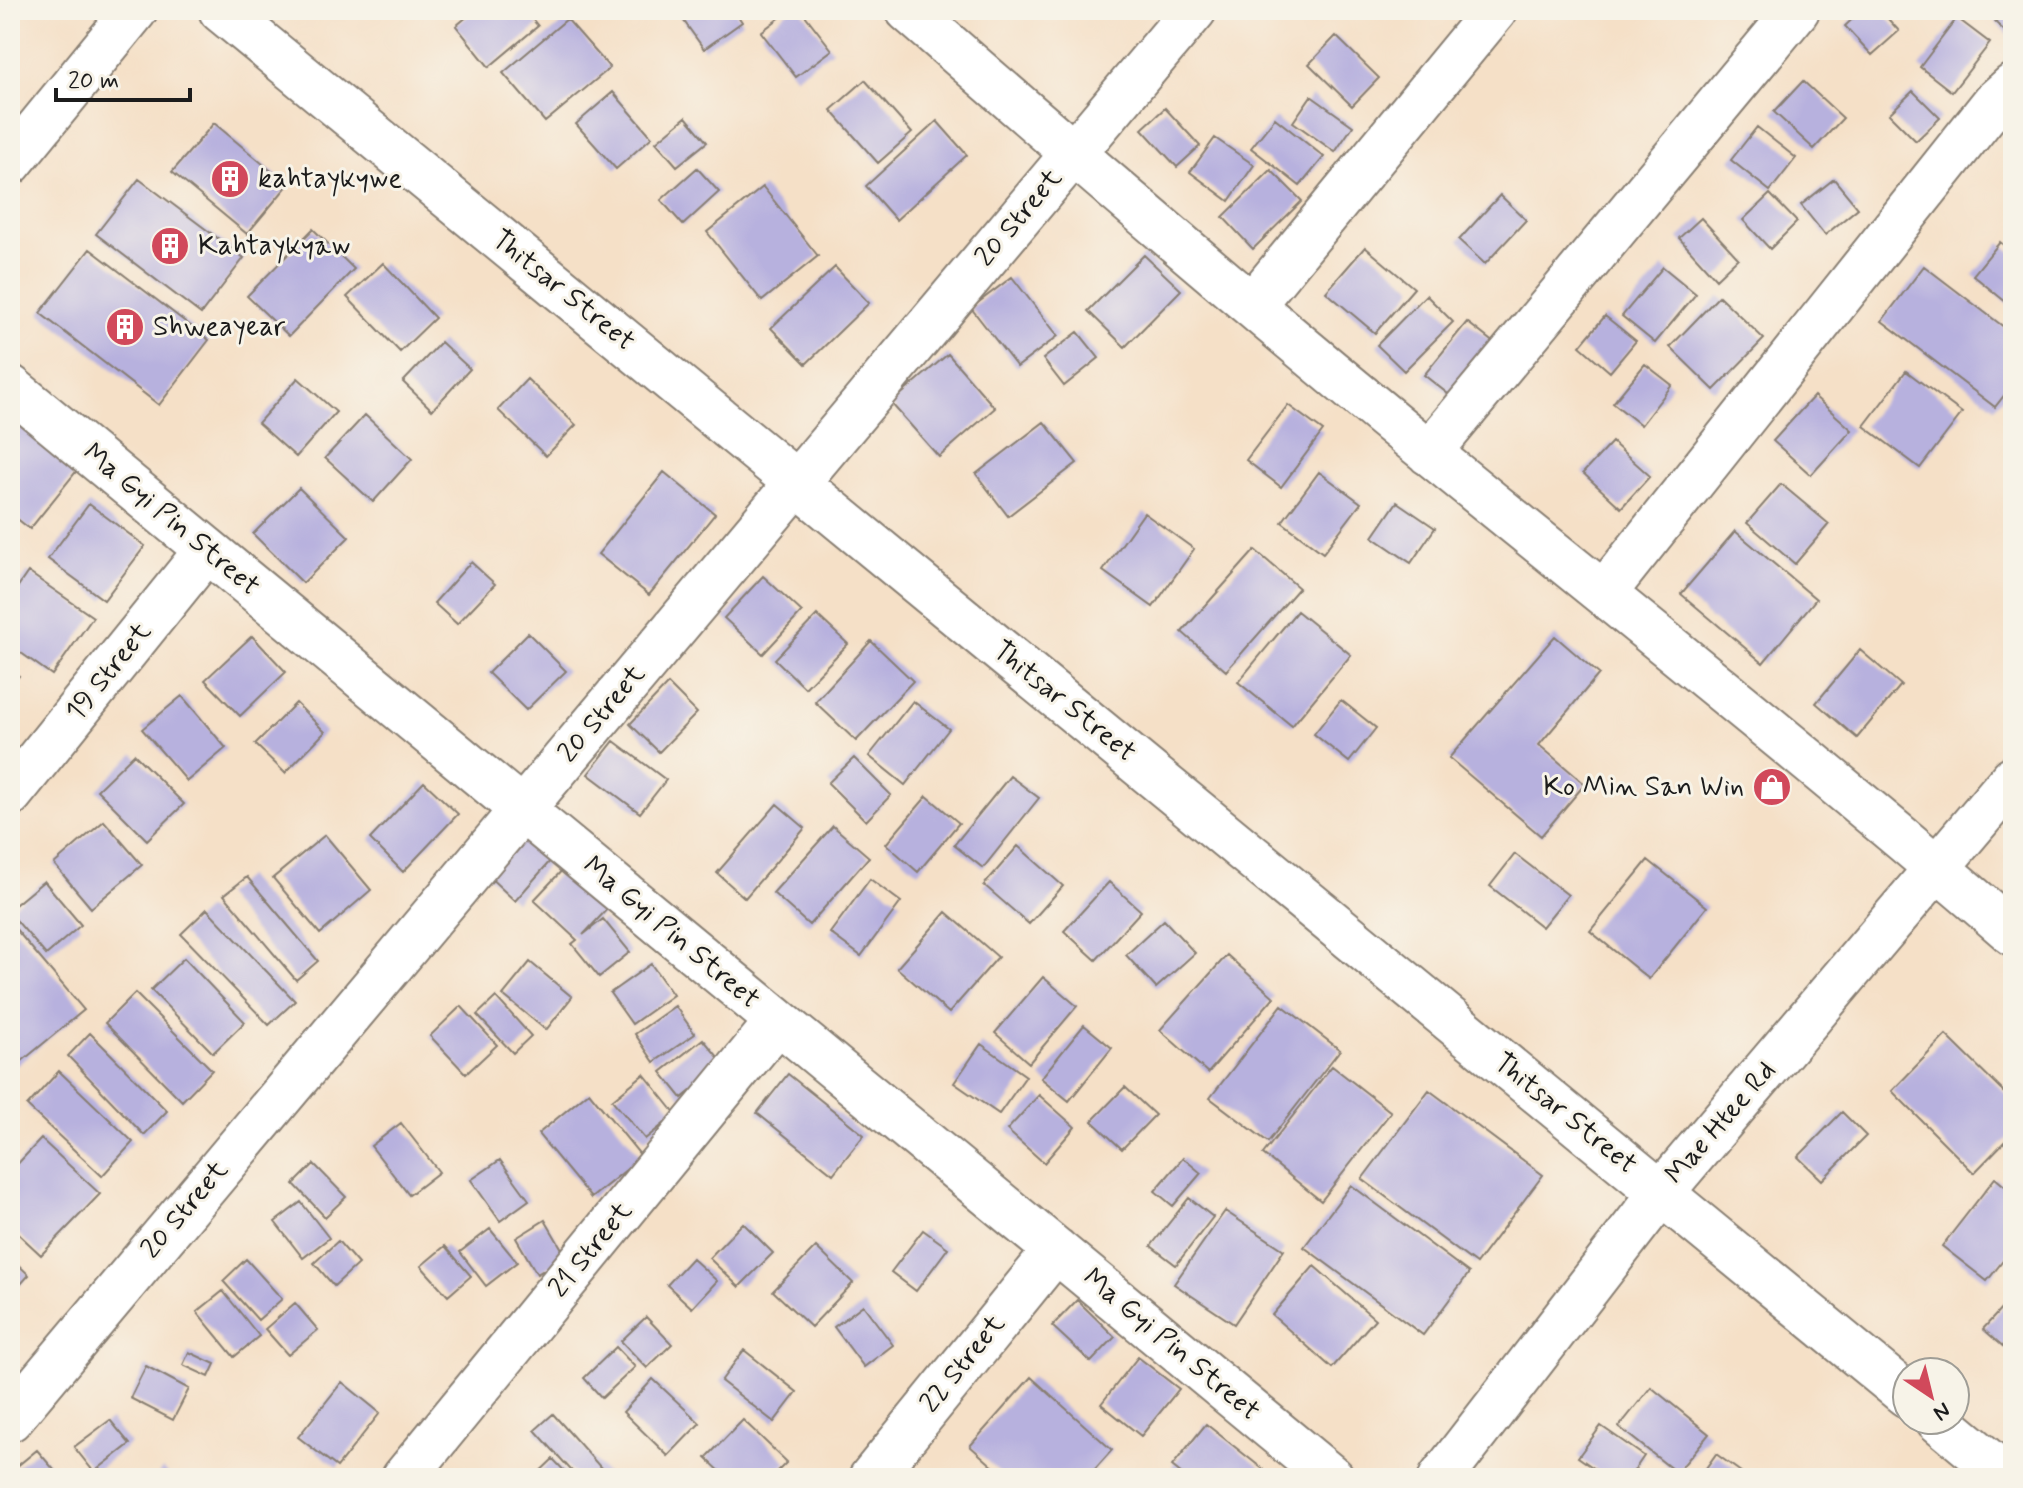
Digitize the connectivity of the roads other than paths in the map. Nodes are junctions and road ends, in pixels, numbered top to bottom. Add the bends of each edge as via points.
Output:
1 (135, 10) edge
2 (221, 10) edge
3 (908, 10) edge
4 (1194, 10) edge
5 (1495, 10) edge
6 (1797, 10) edge
7 (2013, 86) edge
8 (1073, 154) junction
9 (10, 163) edge
10 (1253, 304) junction
11 (10, 387) edge
12 (1429, 453) junction
13 (797, 483) junction
14 (207, 550) junction
15 (1604, 593) junction
16 (2013, 778) edge
17 (10, 794) edge
18 (522, 810) junction
19 (1939, 869) junction
20 (2013, 933) edge
21 (778, 1021) junction
22 (1661, 1193) junction
23 (1056, 1250) junction
24 (1891, 1382) edge
25 (10, 1419) edge
26 (1957, 1436) edge
27 (404, 1478) edge
28 (871, 1478) edge
29 (1332, 1478) edge
30 (1441, 1478) edge
31 (2008, 1478) edge

1 - 9 street
2 - 13 street, Thitsar Street
3 - 8 street
4 - 8 street, 20 Street
5 - 10 street
6 - 12 street
7 - 15 street via 1994,103
8 - 10 street
8 - 13 street, 20 Street
10 - 12 street
11 - 14 street, Ma Gyi Pin Street
12 - 15 street
13 - 18 street, 20 Street
13 - 22 street, Thitsar Street
14 - 17 street, 19 Street
14 - 18 street, Ma Gyi Pin Street
15 - 19 street
16 - 19 street, Mae Htee Rd
18 - 21 street, Ma Gyi Pin Street
18 - 25 street, 20 Street
19 - 20 street
19 - 22 street, Mae Htee Rd
21 - 23 street, Ma Gyi Pin Street
21 - 27 street, 21 Street
22 - 24 street, Thitsar Street
22 - 30 street, Mae Htee Rd
23 - 28 street, 22 Street
23 - 29 street, Ma Gyi Pin Street
26 - 31 street

